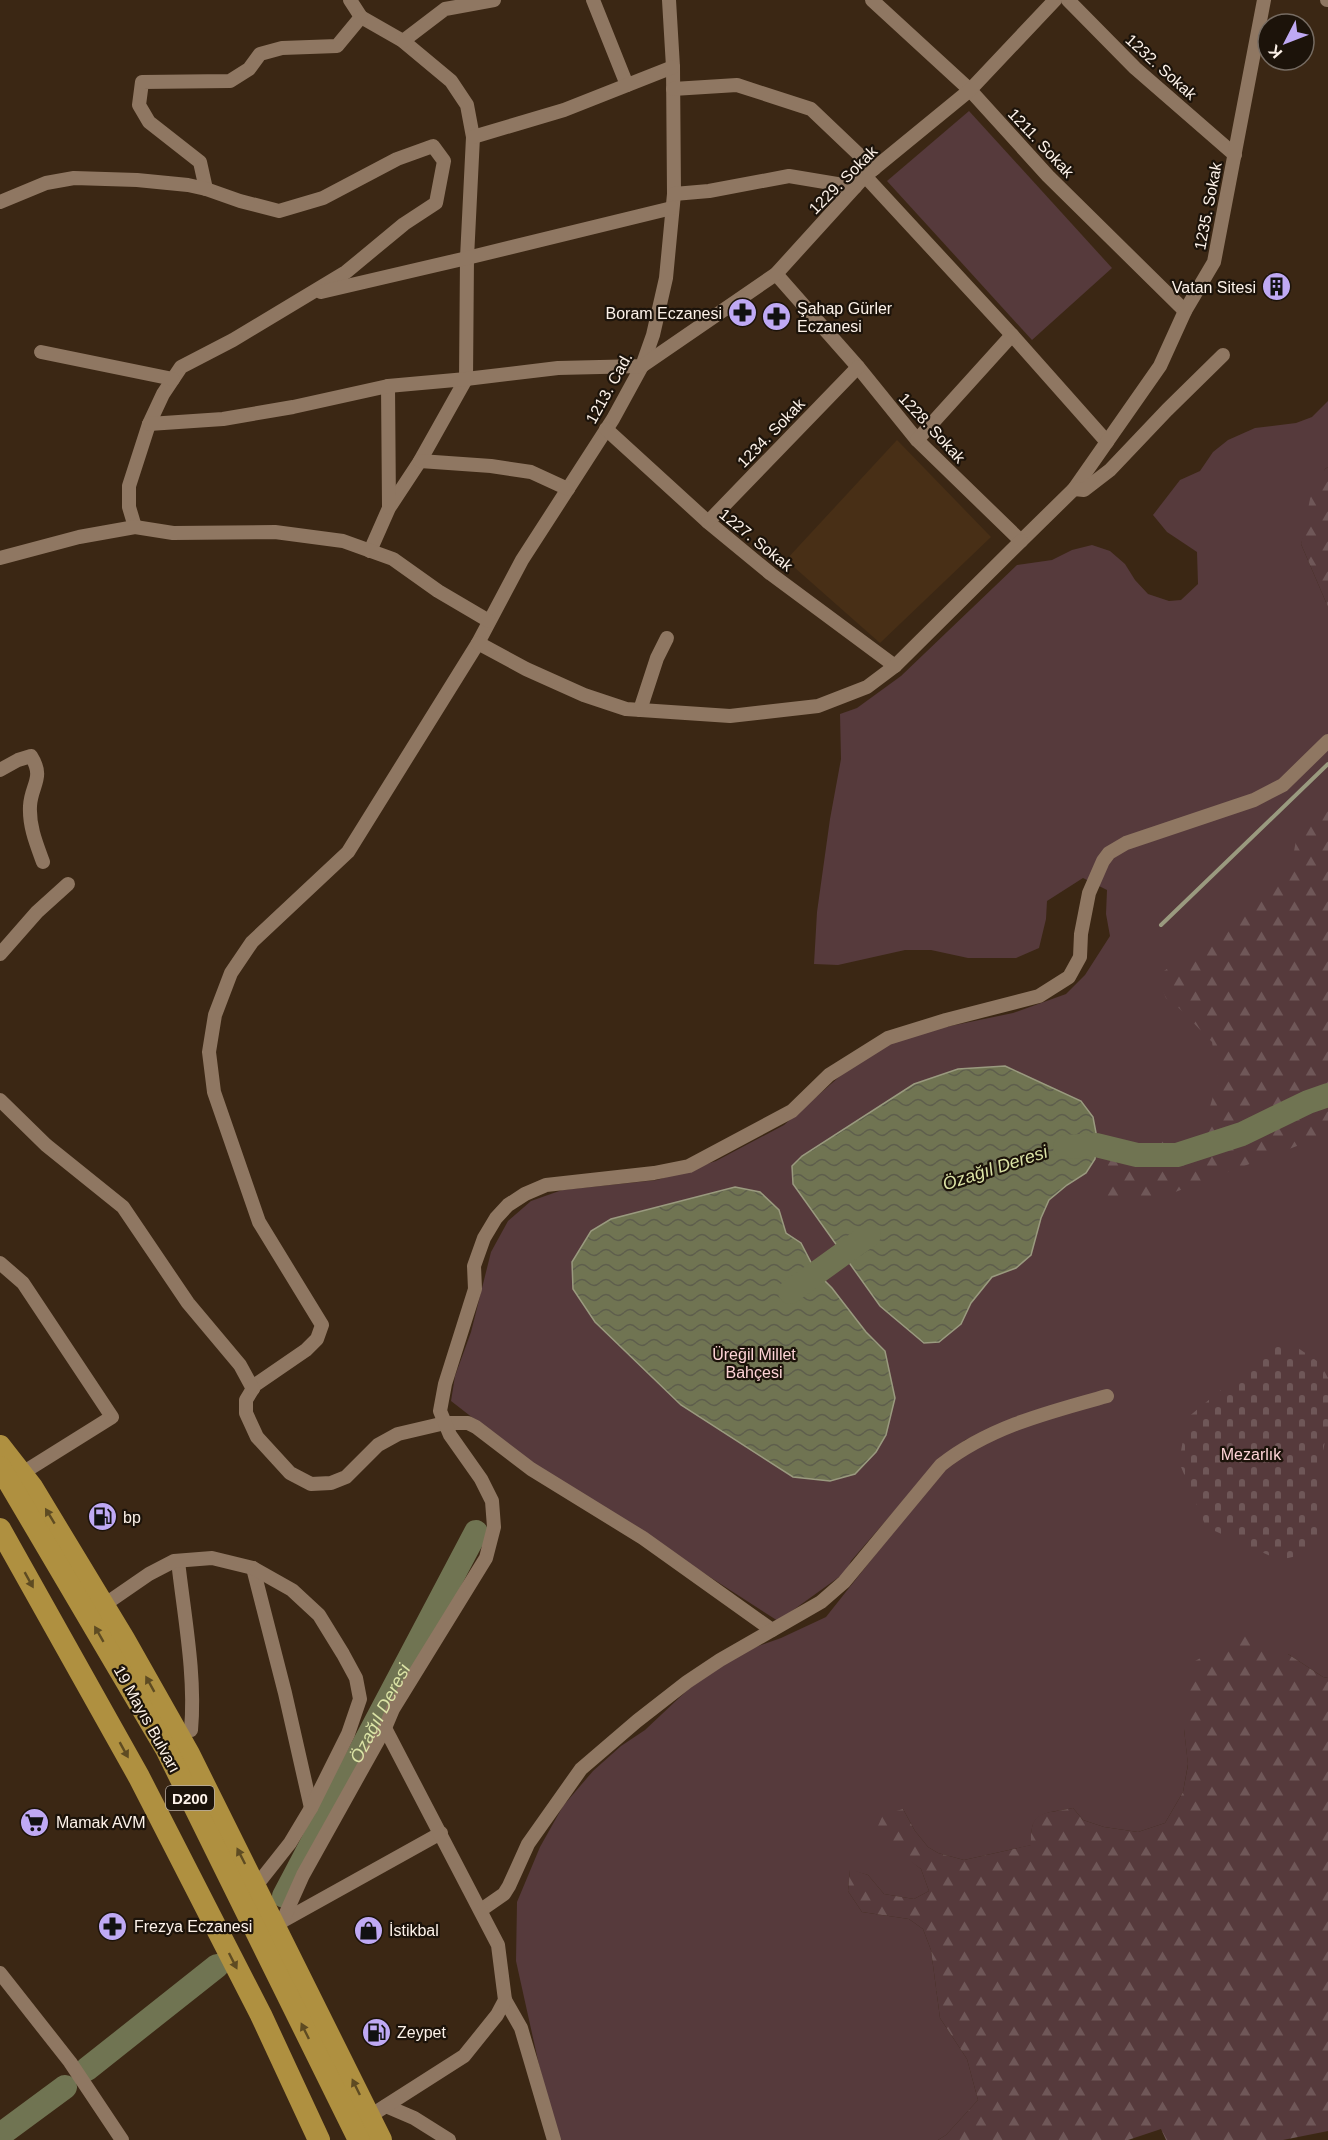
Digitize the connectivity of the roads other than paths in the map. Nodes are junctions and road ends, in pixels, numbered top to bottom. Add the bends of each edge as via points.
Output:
1 (350, 0) edge
2 (494, 0) edge
3 (593, 0) edge
4 (669, 0) edge
5 (872, 0) edge
6 (1055, 0) edge
7 (1068, 0) edge
8 (1264, 0) edge
9 (361, 17) junction
10 (403, 41) junction
11 (673, 67) junction
12 (627, 85) junction
13 (673, 89) junction
14 (970, 90) junction
15 (473, 137) junction
16 (1235, 155) junction
17 (869, 173) junction
18 (855, 188) junction
19 (207, 189) junction
20 (673, 201) junction
21 (0, 202) edge
22 (467, 258) junction
23 (776, 274) junction
24 (308, 295) junction
25 (1185, 311) junction
26 (1012, 335) junction
27 (41, 352) dead end
28 (1223, 355) dead end
29 (642, 366) junction
30 (858, 367) junction
31 (173, 379) junction
32 (466, 379) junction
33 (388, 386) junction
34 (149, 424) junction
35 (606, 429) junction
36 (917, 440) junction
37 (1107, 442) junction
38 (420, 460) junction
39 (568, 489) junction
40 (1074, 489) junction
41 (389, 508) junction
42 (708, 522) junction
43 (135, 526) junction
44 (1021, 541) junction
45 (370, 550) junction
46 (0, 558) edge
47 (489, 621) junction
48 (667, 638) dead end
49 (478, 643) junction
50 (895, 666) junction
51 (640, 710) junction
52 (1328, 741) edge
53 (0, 770) edge
54 (43, 862) dead end
55 (68, 884) dead end
56 (0, 954) edge
57 (0, 1100) edge
58 (0, 1263) edge
59 (253, 1389) junction
60 (1107, 1395) dead end
61 (446, 1423) junction
62 (0, 1431) edge
63 (0, 1446) edge
64 (0, 1467) edge
65 (28, 1480) junction
66 (0, 1529) edge
67 (178, 1561) junction
68 (253, 1568) junction
69 (104, 1605) junction
70 (772, 1630) junction
71 (386, 1728) junction
72 (191, 1730) dead end
73 (311, 1808) junction
74 (441, 1833) junction
75 (256, 1886) junction
76 (481, 1910) junction
77 (278, 1924) junction
78 (276, 1972) junction
79 (0, 1973) edge
80 (306, 1988) junction
81 (505, 2000) junction
82 (378, 2111) junction
83 (122, 2140) edge
84 (319, 2140) edge
85 (359, 2140) edge
86 (381, 2140) edge
87 (449, 2140) edge
88 (554, 2140) edge

1 - 9 street
2 - 10 street via 445,9
3 - 12 street
4 - 11 street, 1213. Cad.
5 - 14 street, 1211. Sokak
6 - 14 street, 1229. Sokak
7 - 16 street, 1232. Sokak via 1135,68
8 - 16 street, 1235. Sokak
9 - 10 street
9 - 19 street via 337,46 282,48 260,54 249,69 230,81 142,82 139,105 149,122 200,162
10 - 15 street via 451,81 467,105
11 - 12 street
11 - 13 street, 1213. Cad.
12 - 15 street via 564,110
13 - 17 street via 737,86 811,109
13 - 20 street, 1213. Cad.
14 - 17 street, 1229. Sokak
14 - 25 street, 1211. Sokak via 1048,176
15 - 22 street
16 - 25 street, 1235. Sokak via 1214,262
17 - 18 street, 1229. Sokak
17 - 26 street
18 - 20 street via 789,176
18 - 23 street, 1229. Sokak
19 - 21 street via 137,180 74,178 46,183
19 - 24 street via 279,211 323,198 397,159 433,146 444,161 436,203 346,272
20 - 22 street
20 - 29 street, 1213. Cad. via 666,278
22 - 24 street
22 - 32 street
23 - 29 street, 1229. Sokak
23 - 30 street, 1228. Sokak
24 - 31 street via 181,368
25 - 37 street, 1235. Sokak via 1160,366
26 - 36 street
26 - 37 street
27 - 31 street
28 - 40 street via 1110,470 1084,490
29 - 32 street via 558,368
29 - 35 street, 1213. Cad.
30 - 36 street, 1228. Sokak
30 - 42 street, 1234. Sokak
31 - 34 street
32 - 33 street
32 - 38 street
33 - 34 street via 223,419
33 - 41 street
34 - 43 street via 129,486 129,507
35 - 39 street, 1213. Cad.
35 - 42 street, 1227. Sokak
36 - 44 street, 1228. Sokak
37 - 40 street, 1235. Sokak
38 - 39 street via 531,472
38 - 41 street
39 - 47 street, 1213. Cad. via 522,560
40 - 44 street
41 - 45 street
42 - 50 street, 1227. Sokak
43 - 45 street via 173,532 274,532 343,541
43 - 46 street
44 - 50 street
45 - 47 street via 393,559
47 - 49 street, 1213. Cad.
48 - 51 street
49 - 51 street via 584,695
49 - 59 street, 1213. Cad. via 348,852 252,942 231,973 215,1015 209,1052 217,1101 259,1222 322,1324 317,1339 306,1350
50 - 51 street via 867,687 818,706 730,716
52 - 61 street via 1283,785 1254,800 1126,843 1109,853 1089,893 1080,957 1069,978 1040,996 888,1038 829,1075 792,1111 689,1166 546,1185 508,1205 484,1238 474,1266 475,1289 445,1384 441,1412
53 - 54 street via 31,756 36,764 38,780 30,804 31,829
55 - 56 street
57 - 59 street via 46,1145 123,1207 188,1303 240,1365
58 - 65 street via 23,1283 112,1417
59 - 61 street via 246,1400 246,1413 257,1437 290,1473 311,1484 346,1477 378,1445 398,1434
60 - 70 street via 996,1431 961,1449 941,1465 844,1582 821,1602
61 - 70 street via 476,1427 531,1469 643,1538
61 - 71 street via 492,1501 494,1527 486,1558 393,1709
62 - 65 highway
63 - 65 highway
78 -> 64 highway, 19 Mayıs Bulvarı / D200 via 165,1749
69 -> 65 highway
66 -> 84 highway, D200 via 139,1777 261,2015
67 - 68 street via 212,1558
67 - 69 street via 149,1574
67 - 72 street via 193,1711
68 - 73 street
68 - 73 street via 292,1590 319,1616 356,1678 360,1699 348,1734
75 -> 69 highway via 189,1754
70 - 76 street via 687,1682 581,1769 528,1844 504,1894
71 - 74 street
71 - 77 street
73 - 75 street via 290,1843
74 - 76 street
74 - 77 street
75 - 77 highway
76 - 81 street via 498,1945
77 - 80 highway
78 - 80 highway
85 -> 78 highway, 19 Mayıs Bulvarı / D200
79 - 83 street via 70,2062
82 -> 80 highway
81 - 82 street via 464,2056
81 - 88 street via 521,2028
82 - 86 highway
82 - 87 street via 414,2118

